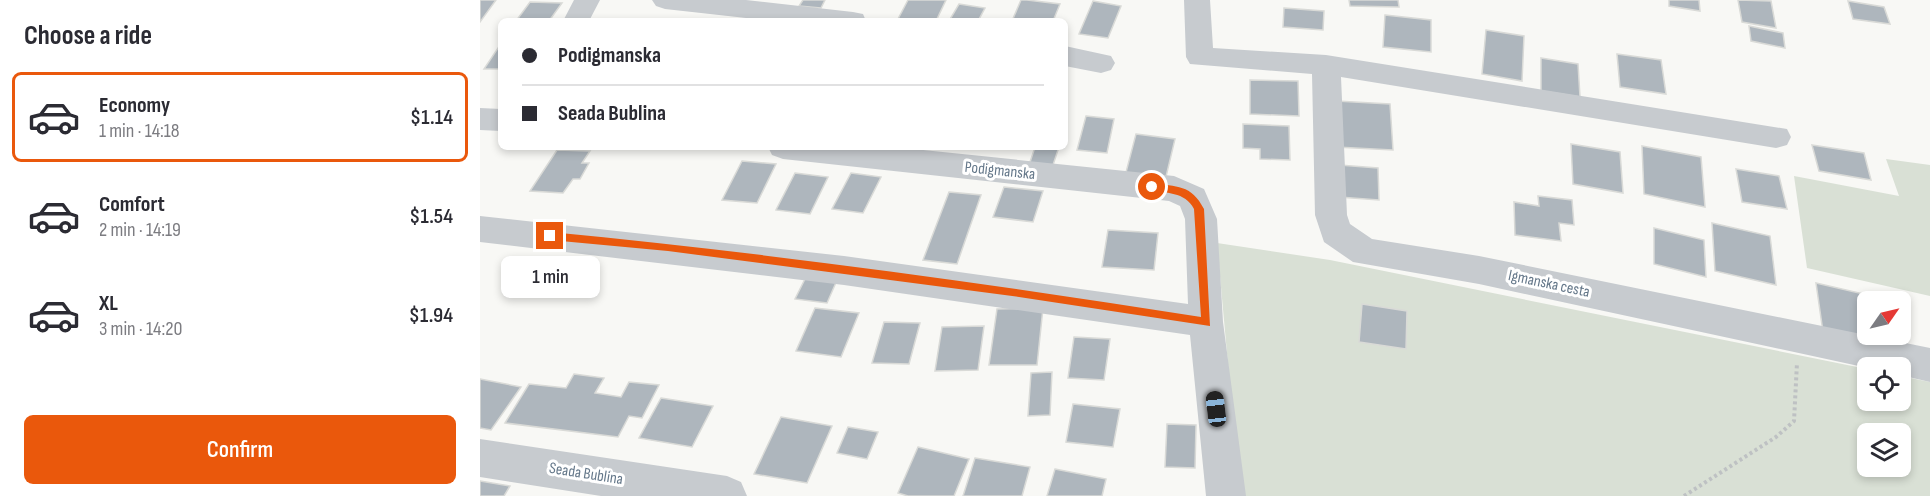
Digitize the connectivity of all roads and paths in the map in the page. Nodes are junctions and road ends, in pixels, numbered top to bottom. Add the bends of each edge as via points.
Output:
1 (587, 0) edge
2 (665, 0) edge
3 (1197, 0) edge
4 (578, 18) edge
5 (826, 18) edge
6 (1068, 57) edge
7 (1101, 63) dead end
8 (1326, 65) junction
9 (480, 119) edge
10 (498, 120) edge
11 (1776, 137) dead end
12 (811, 150) edge
13 (480, 229) edge
14 (1206, 322) junction
15 (1796, 337) junction
16 (1930, 365) edge
17 (480, 458) edge
18 (727, 496) edge
19 (1226, 496) edge
20 (1684, 496) edge

1 - 4 street
2 - 5 street
3 - 8 street via 1200,57
6 - 7 street
8 - 11 street
8 - 15 street, Igmanska cesta via 1331,214 1336,232 1349,243 1365,252 1479,270
9 - 10 street
12 - 14 street, Podigmanska via 1174,189 1193,198 1201,219
13 - 14 street via 668,247 1019,292
14 - 19 street
15 - 16 street, Igmanska cesta
15 - 20 path via 1794,421 1776,437
17 - 18 street, Seada Bublina

